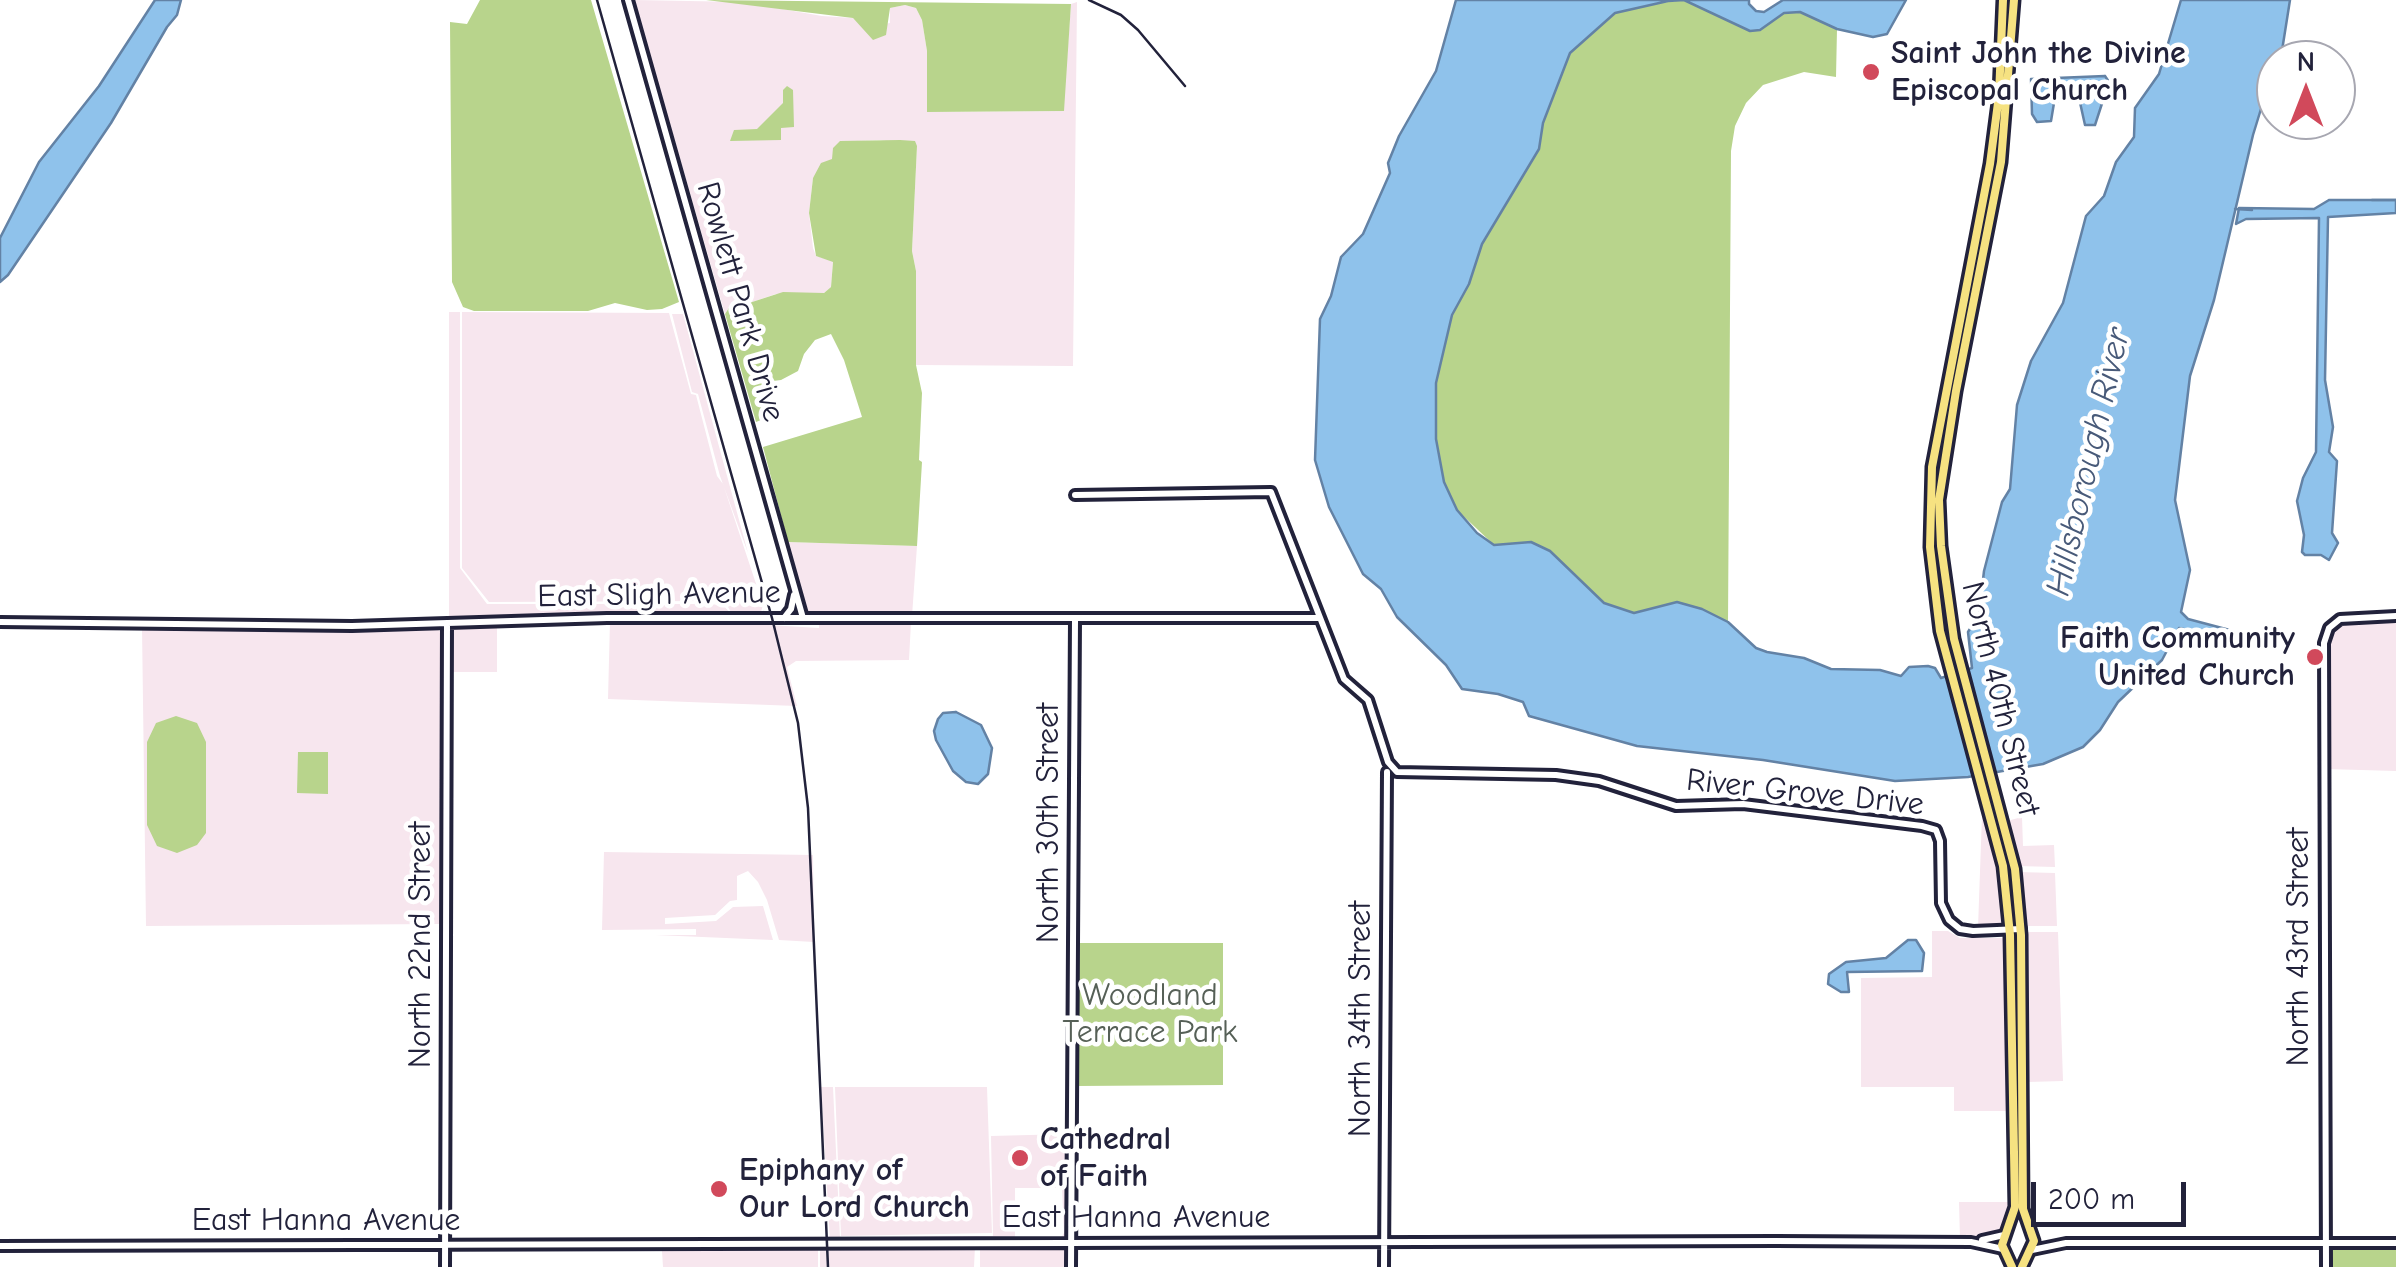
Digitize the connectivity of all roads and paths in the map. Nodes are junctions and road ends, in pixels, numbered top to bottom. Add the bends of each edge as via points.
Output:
1 (628, 0) edge
2 (2003, 0) edge
3 (2014, 0) edge
4 (1075, 495) dead end
5 (794, 589) junction
6 (2396, 616) edge
7 (784, 618) junction
8 (803, 618) junction
9 (1319, 618) junction
10 (1074, 620) junction
11 (0, 622) edge
12 (447, 623) junction
13 (1956, 671) junction
14 (1387, 772) dead end
15 (2010, 928) junction
16 (2021, 928) junction
17 (2013, 1117) junction
18 (2023, 1142) junction
19 (2006, 1233) junction
20 (2032, 1235) junction
21 (1385, 1242) junction
22 (1972, 1242) junction
23 (2066, 1242) junction
24 (2326, 1243) junction
25 (2396, 1243) edge
26 (1070, 1244) junction
27 (0, 1246) edge
28 (445, 1246) junction
29 (2005, 1251) junction
30 (2030, 1252) junction
31 (445, 1267) edge
32 (1071, 1267) edge
33 (1384, 1267) edge
34 (2012, 1267) edge
35 (2022, 1267) edge
36 (2326, 1267) edge

1 - 5 street, Rowlett Park Drive
2 - 13 main road, North 40th Street via 1990,164 1930,496 1935,602
3 - 13 main road, North 40th Street via 2001,162 1939,500
4 - 9 street, River Grove Drive via 1271,492
5 - 7 street
5 - 8 street, Rowlett Park Drive
6 - 24 street, North 43rd Street via 2340,619 2324,644
7 - 8 street, East Sligh Avenue
7 - 12 street, East Sligh Avenue
8 - 10 street, East Sligh Avenue
9 - 10 street, East Sligh Avenue
9 - 15 street, River Grove Drive via 1344,679 1368,700 1397,772 1556,775 1676,806 1743,804 1922,826 1936,830 1940,841 1940,903 1949,920 1973,931
10 - 26 street, North 30th Street
11 - 12 street, East Sligh Avenue
12 - 28 street, North 22nd Street
13 - 15 main road, North 40th Street via 2004,866
13 - 16 main road, North 40th Street via 1995,788
14 - 21 street, North 34th Street
15 - 16 street, River Grove Drive
15 - 17 main road, North 40th Street
16 - 18 main road, North 40th Street
17 - 18 main road
17 - 19 main road, North 40th Street via 2015,1207
18 - 20 main road, North 40th Street via 2024,1216
19 - 20 main road via 2019,1226
19 - 22 street, East Hanna Avenue
19 - 29 main road
20 - 23 street
20 - 30 main road
21 - 22 street, East Hanna Avenue
21 - 26 street, East Hanna Avenue
21 - 33 street, North 34th Street
22 - 29 street, East Hanna Avenue
23 - 24 street
23 - 30 street
24 - 25 street
24 - 36 street, North 43rd Street
26 - 28 street, East Hanna Avenue
26 - 32 street, North 30th Street
27 - 28 street, East Hanna Avenue
28 - 31 street, North 22nd Street
29 - 30 main road via 2018,1258
29 - 34 main road
30 - 35 main road

